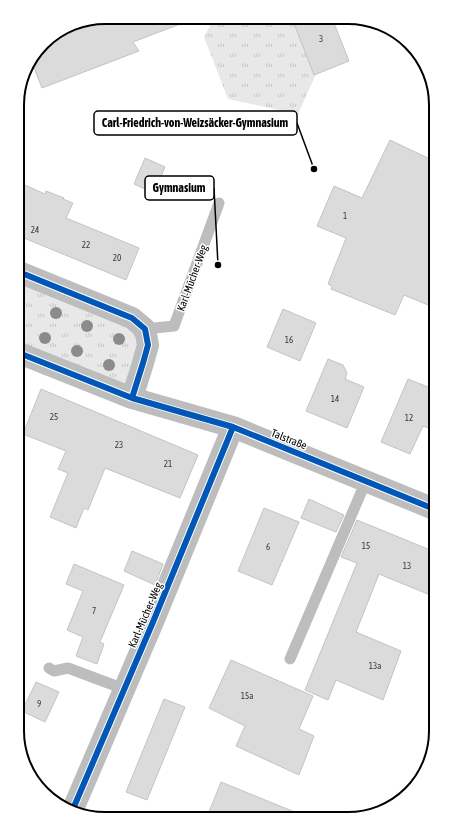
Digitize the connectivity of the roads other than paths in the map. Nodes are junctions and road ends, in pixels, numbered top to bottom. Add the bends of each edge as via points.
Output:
1 (219, 203) dead end
2 (24, 274) edge
3 (145, 329) junction
4 (24, 355) edge
5 (132, 398) junction
6 (233, 427) junction
7 (366, 481) junction
8 (429, 507) edge
9 (290, 659) dead end
10 (49, 668) dead end
11 (124, 689) junction
12 (74, 806) edge

1 - 3 lane, Karl-Mücher-Weg via 174,326
2 - 3 street via 132,318
3 - 5 street via 148,345
4 - 5 street, Talstraße
5 - 6 street, Talstraße
6 - 7 street, Talstraße
6 - 11 street, Karl-Mücher-Weg
7 - 8 street, Talstraße
7 - 9 lane
10 - 11 lane via 54,671 68,668
11 - 12 street, Karl-Mücher-Weg

